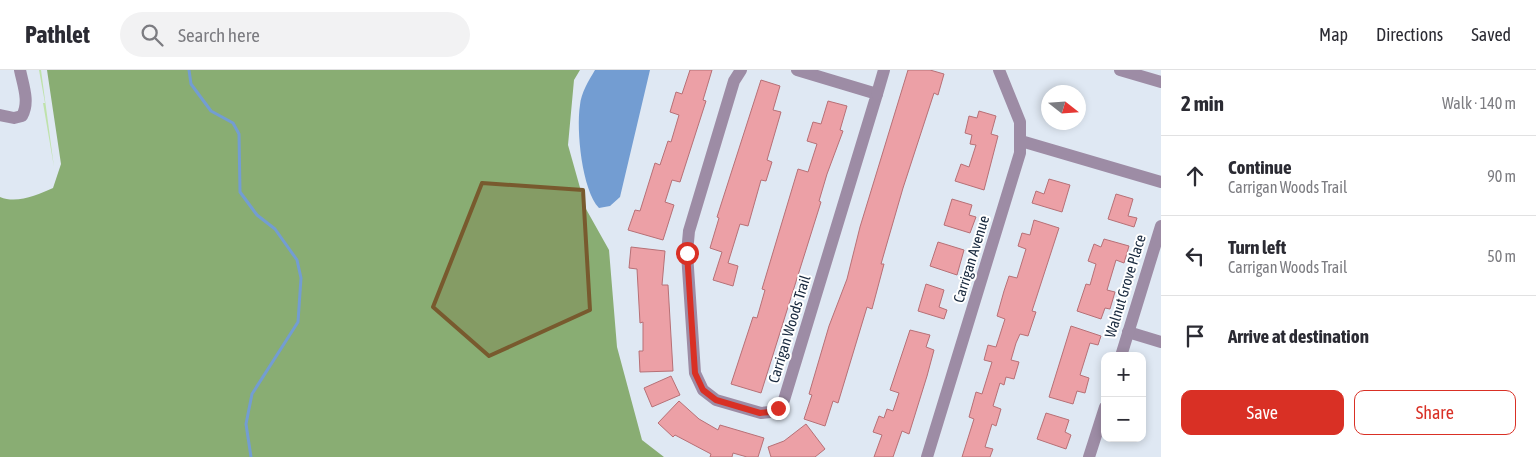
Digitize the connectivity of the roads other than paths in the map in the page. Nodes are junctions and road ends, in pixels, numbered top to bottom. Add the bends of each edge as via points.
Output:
1 (20, 70) edge
2 (741, 70) edge
3 (797, 70) edge
4 (884, 70) edge
5 (999, 70) edge
6 (1120, 70) edge
7 (1161, 82) edge
8 (877, 94) junction
9 (0, 115) edge
10 (1021, 141) junction
11 (1161, 182) edge
12 (1161, 226) edge
13 (1128, 332) junction
14 (1161, 342) edge
15 (1122, 352) edge
16 (1101, 420) edge
17 (927, 457) edge
18 (1089, 457) edge

1 - 9 street via 26,103 22,116
2 - 8 street, Carrigan Woods Trail via 734,81 688,231 687,253 695,373 703,390 716,400 760,413 770,412 784,400
3 - 8 street
4 - 8 street, Carrigan Woods Trail
5 - 10 street, Carrigan Avenue via 1020,122
6 - 7 street
10 - 11 street
10 - 17 street, Carrigan Avenue via 1015,170
12 - 13 street, Walnut Grove Place
13 - 14 street
13 - 15 street, Walnut Grove Place
16 - 18 street

